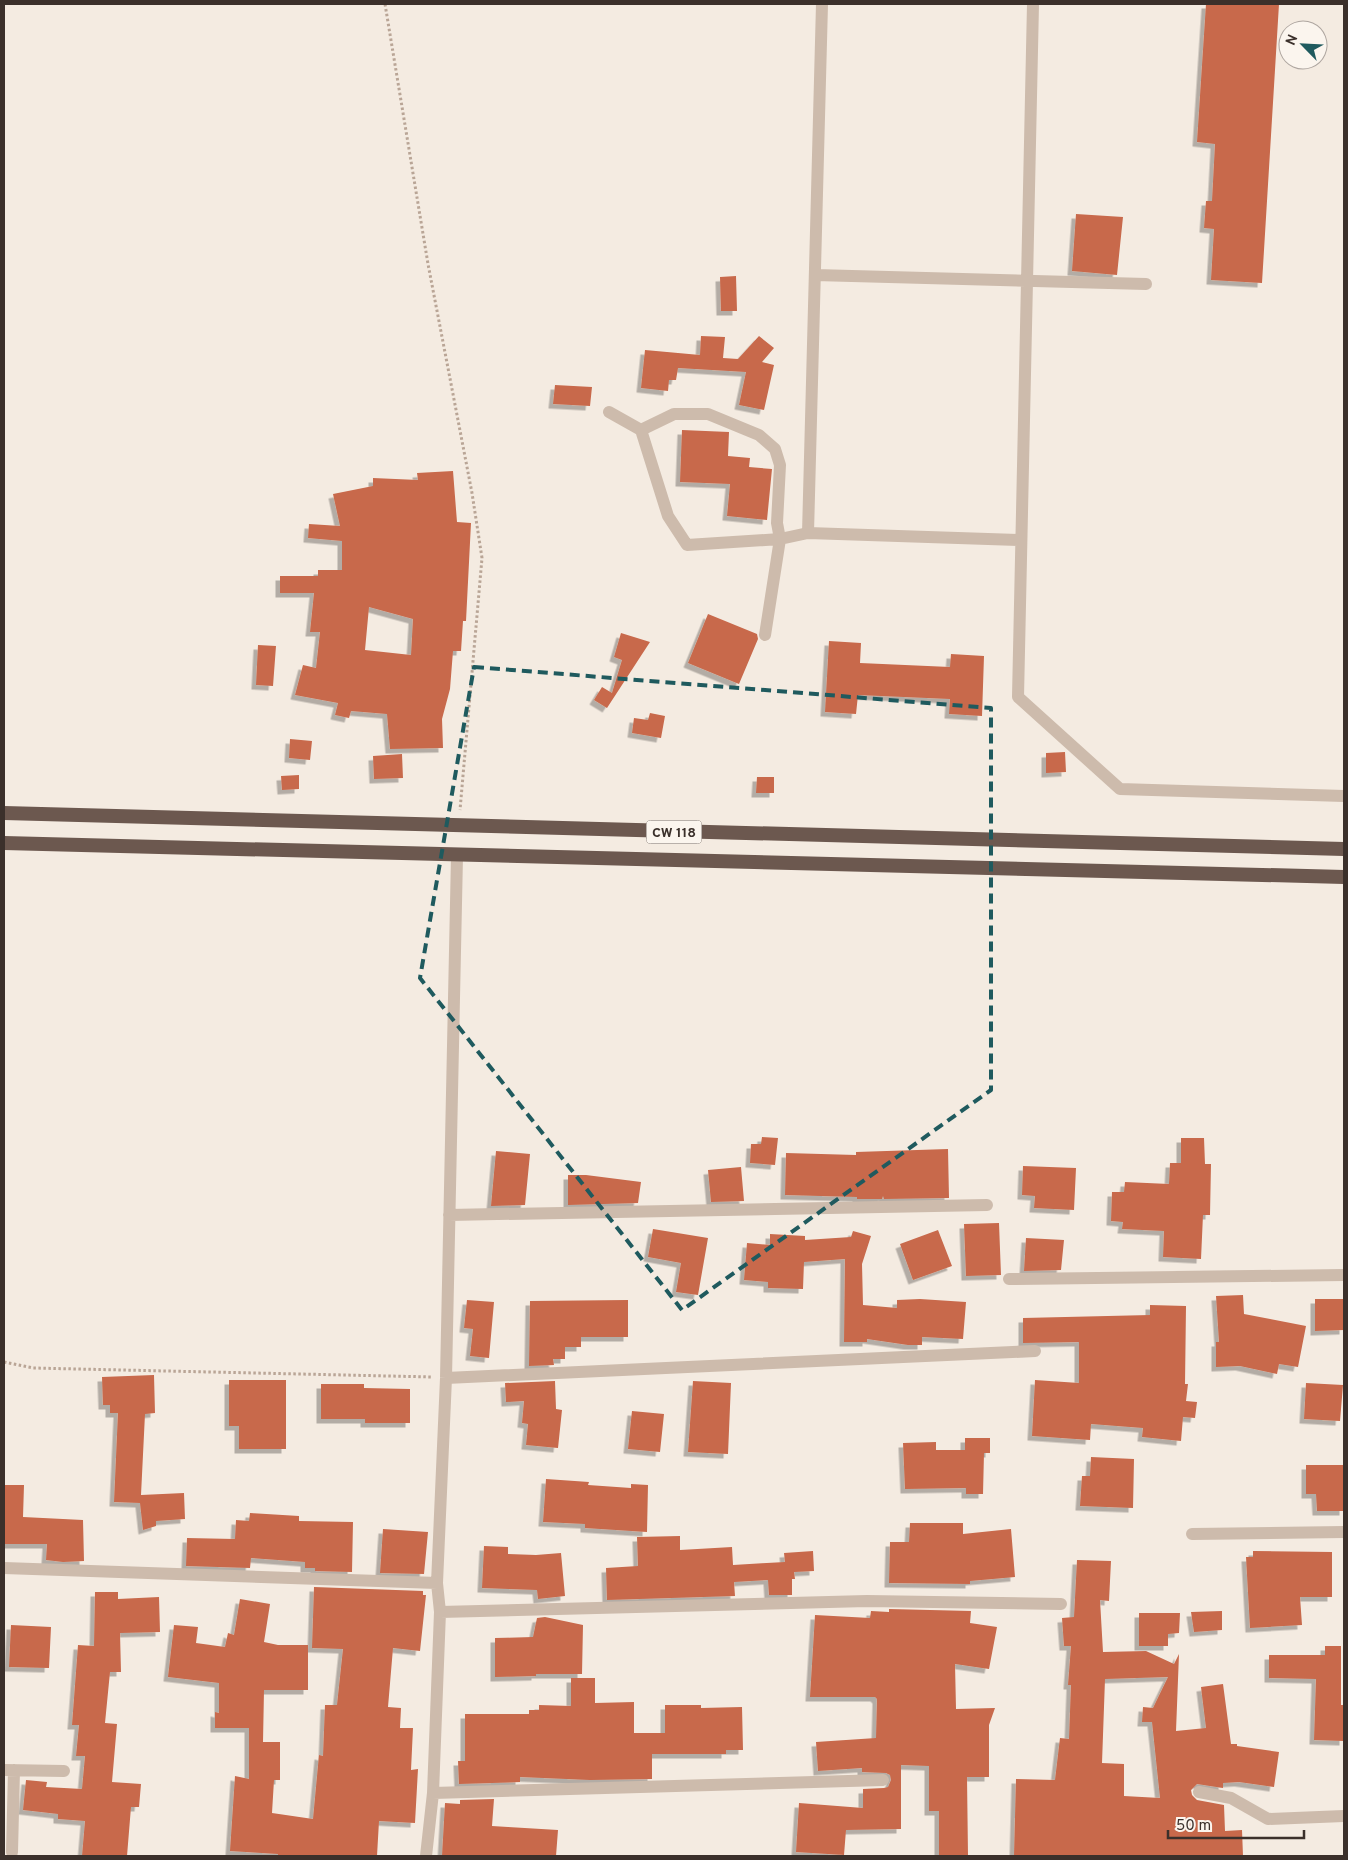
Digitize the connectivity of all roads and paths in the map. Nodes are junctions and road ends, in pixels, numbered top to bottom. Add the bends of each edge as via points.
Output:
1 (384, 4) edge
2 (822, 4) edge
3 (1033, 4) edge
4 (815, 275) junction
5 (1027, 280) junction
6 (1146, 284) dead end
7 (609, 412) dead end
8 (641, 430) junction
9 (808, 533) junction
10 (780, 539) junction
11 (1021, 540) junction
12 (765, 636) dead end
13 (1344, 796) edge
14 (4, 813) edge
15 (458, 826) junction
16 (4, 843) edge
17 (1344, 849) edge
18 (457, 856) junction
19 (1344, 877) edge
20 (987, 1205) dead end
21 (449, 1215) junction
22 (1344, 1275) edge
23 (1009, 1279) dead end
24 (1035, 1351) dead end
25 (4, 1362) edge
26 (446, 1378) junction
27 (1344, 1532) edge
28 (1192, 1534) dead end
29 (4, 1568) edge
30 (437, 1582) junction
31 (1062, 1604) dead end
32 (440, 1612) junction
33 (9, 1770) edge
34 (64, 1771) dead end
35 (883, 1780) dead end
36 (1199, 1792) dead end
37 (433, 1793) junction
38 (1344, 1816) edge
39 (12, 1852) dead end
40 (426, 1856) edge

1 - 15 path via 482,558
2 - 4 street
3 - 5 street
4 - 5 street
4 - 9 street
5 - 6 street
5 - 11 street
7 - 8 street
8 - 10 street via 668,516 687,545
8 - 10 street via 674,414 708,414 760,435 775,449 780,464 776,523
9 - 10 street
9 - 11 street
10 - 12 street
11 - 13 street via 1018,696 1120,789
14 - 15 highway, CW 118
15 - 17 highway, CW 118
16 - 18 highway, CW 118
18 - 19 highway, CW 118
18 - 21 street
20 - 21 street
21 - 26 street
22 - 23 street
24 - 26 street
25 - 26 path via 34,1368
26 - 30 street
27 - 28 street
29 - 30 street
30 - 32 street
31 - 32 street via 867,1600
32 - 37 street
33 - 34 street
33 - 39 street
35 - 37 street
36 - 38 street via 1231,1798 1268,1818
37 - 40 street

